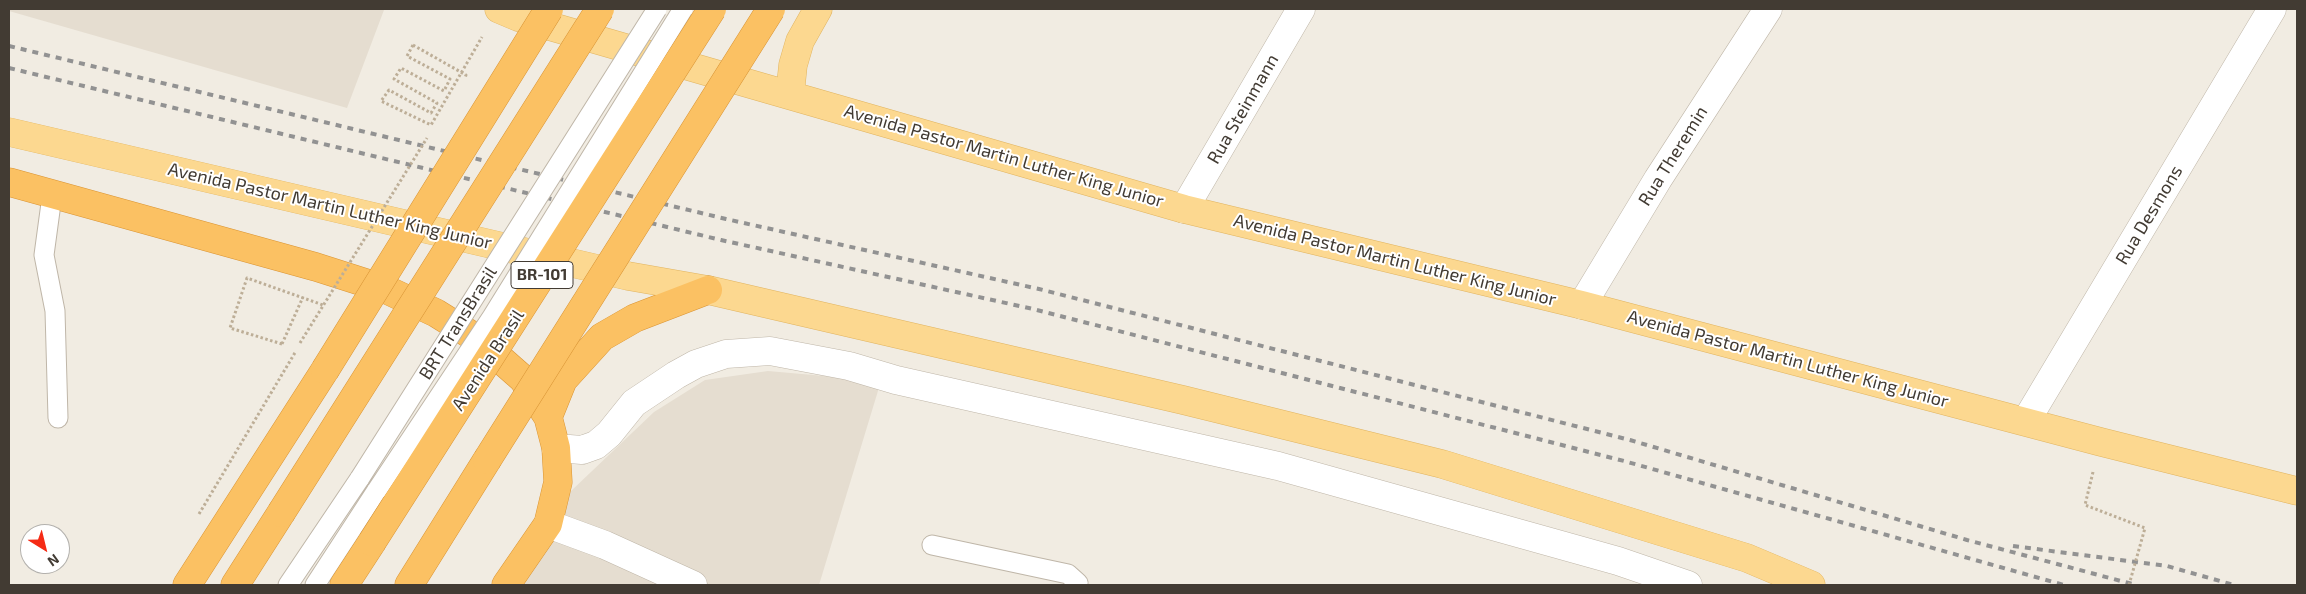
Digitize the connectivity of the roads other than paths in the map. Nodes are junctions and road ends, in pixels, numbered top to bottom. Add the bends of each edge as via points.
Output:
1 (499, 9) edge
2 (549, 9) edge
3 (600, 9) edge
4 (657, 9) edge
5 (683, 9) edge
6 (712, 9) edge
7 (771, 9) edge
8 (818, 9) edge
9 (1301, 9) edge
10 (1768, 9) edge
11 (2272, 9) edge
12 (790, 94) junction
13 (9, 132) edge
14 (9, 182) edge
15 (52, 196) junction
16 (1184, 209) junction
17 (708, 290) junction
18 (1582, 305) junction
19 (548, 417) junction
20 (58, 418) dead end
21 (2026, 421) junction
22 (556, 448) junction
23 (2297, 491) edge
24 (548, 524) junction
25 (932, 545) dead end
26 (187, 585) edge
27 (235, 585) edge
28 (288, 585) edge
29 (315, 585) edge
30 (344, 585) edge
31 (409, 585) edge
32 (506, 585) edge
33 (693, 585) edge
34 (1077, 585) edge
35 (1688, 585) edge
36 (1811, 585) edge

1 - 12 main road, Avenida Pastor Martin Luther King Junior
2 - 26 highway, bridge
3 - 27 highway, bridge
4 - 28 lane, BRT TransBrasil, bridge via 360,478
5 - 29 lane, BRT TransBrasil, bridge via 492,317
6 - 30 highway, Avenida Brasil / BR-101, bridge
7 - 31 highway, bridge
8 - 12 main road via 800,41
9 - 16 street, Rua Steinmann
10 - 18 street, Rua Theremin via 1658,179
11 - 21 street, Rua Desmons
12 - 16 main road, Avenida Pastor Martin Luther King Junior
13 - 17 main road, Avenida Pastor Martin Luther King Junior via 628,276
14 - 15 highway
15 - 19 highway via 316,266 385,289 436,313 468,333 523,379
15 - 20 lane via 44,255 55,311
16 - 18 main road, Avenida Pastor Martin Luther King Junior
17 - 19 highway via 635,318 602,337 563,380
17 - 36 main road, Avenida Pastor Martin Luther King Junior via 1183,400 1442,464 1747,558
18 - 21 main road, Avenida Pastor Martin Luther King Junior
19 - 22 highway
21 - 23 main road, Avenida Pastor Martin Luther King Junior
22 - 24 highway via 558,482
22 - 35 street via 582,450 596,445 634,403 696,364 726,354 770,351 848,366 896,380 1278,466 1618,560
24 - 32 highway
24 - 33 street via 605,545
25 - 34 lane via 1068,574

